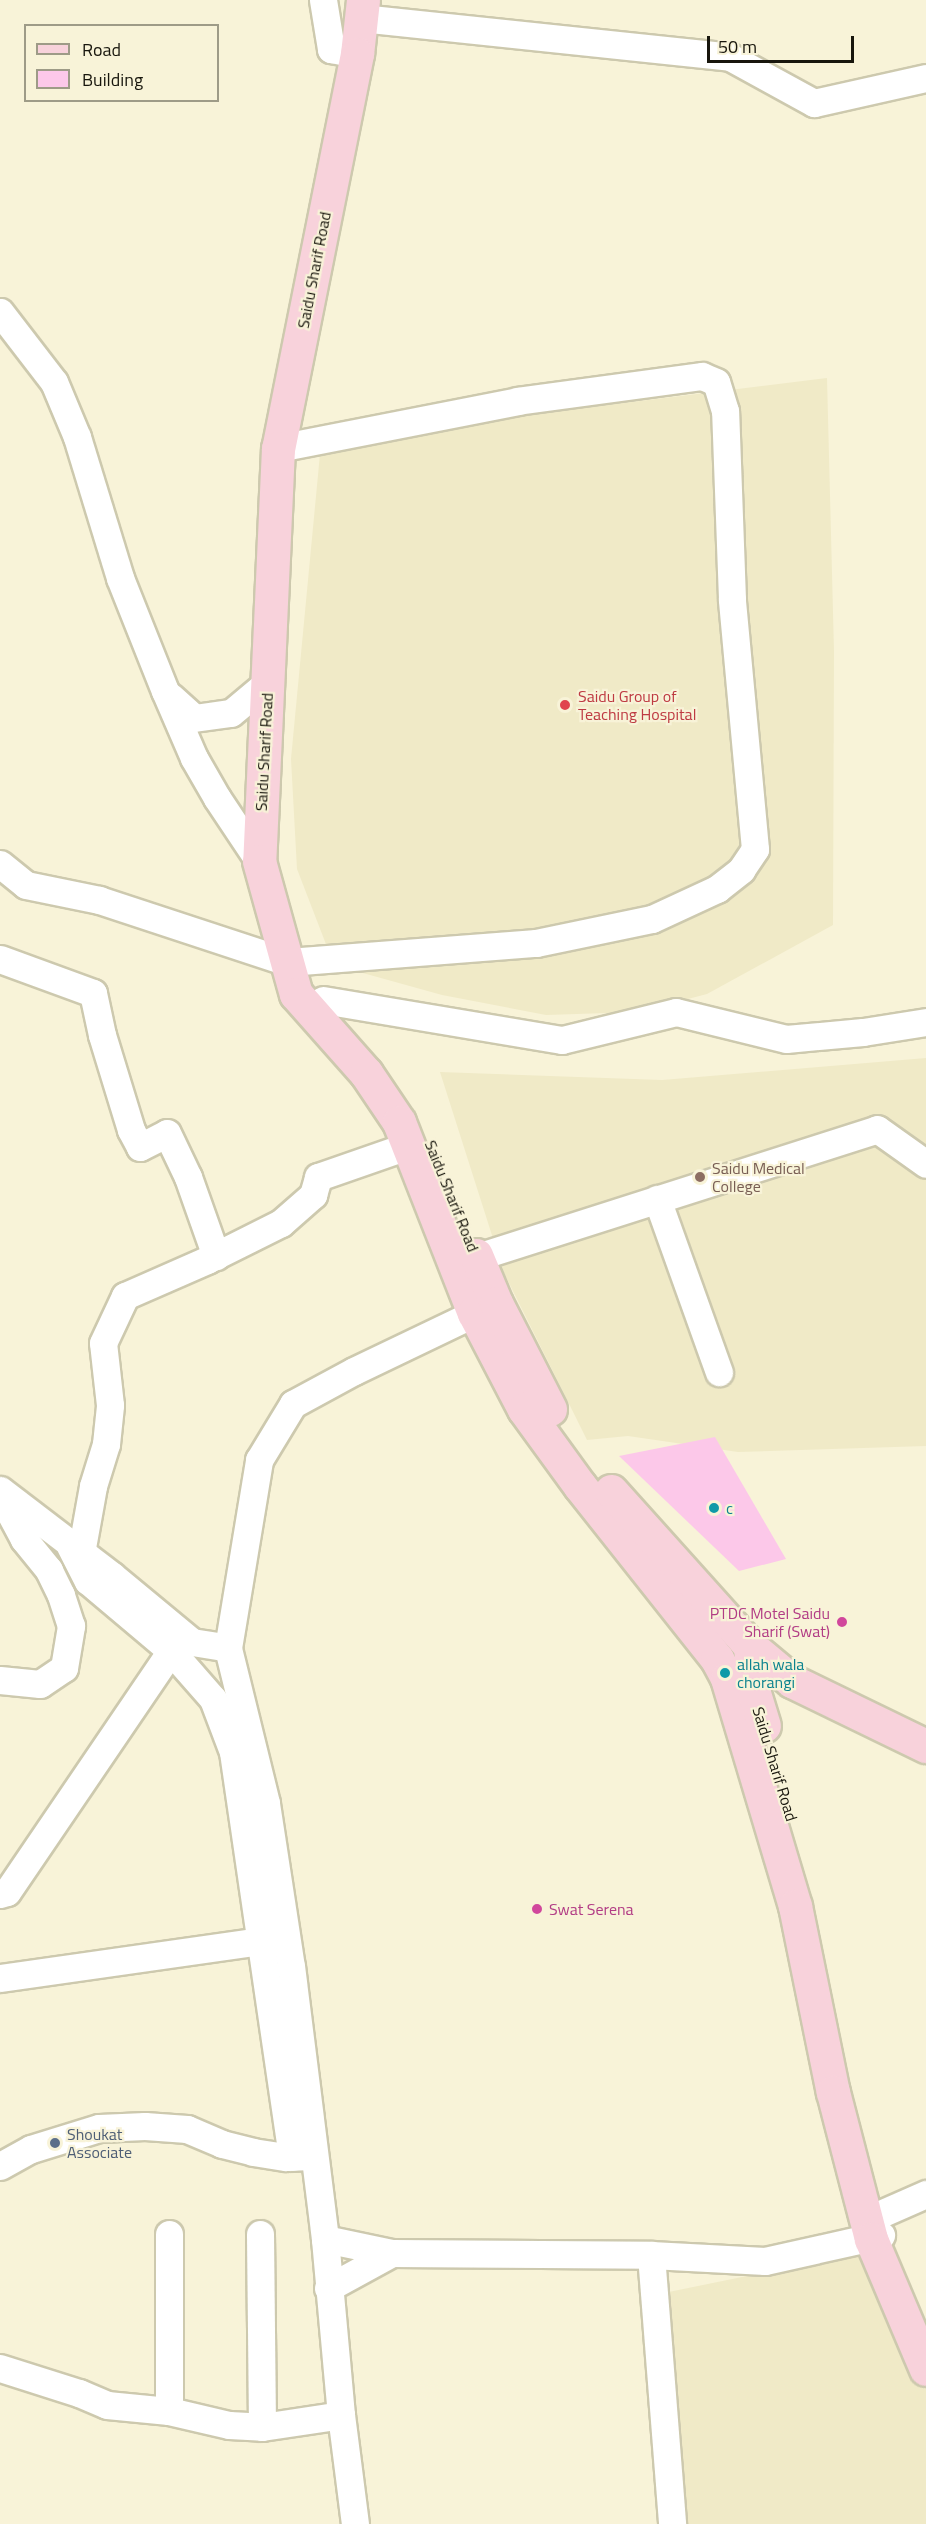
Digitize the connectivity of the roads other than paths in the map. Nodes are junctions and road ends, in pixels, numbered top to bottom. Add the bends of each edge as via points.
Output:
1 (323, 0) edge
2 (362, 9) edge
3 (357, 54) junction
4 (926, 78) edge
5 (0, 312) edge
6 (278, 448) junction
7 (267, 683) junction
8 (165, 691) junction
9 (260, 861) junction
10 (0, 864) edge
11 (0, 959) edge
12 (288, 962) junction
13 (323, 1000) junction
14 (926, 1022) edge
15 (410, 1145) junction
16 (926, 1164) edge
17 (657, 1199) junction
18 (216, 1256) junction
19 (477, 1257) junction
20 (485, 1308) junction
21 (719, 1372) dead end
22 (588, 1480) junction
23 (0, 1490) edge
24 (0, 1495) edge
25 (76, 1549) junction
26 (750, 1646) junction
27 (228, 1648) junction
28 (171, 1652) junction
29 (717, 1659) junction
30 (0, 1680) edge
31 (754, 1693) junction
32 (926, 1746) edge
33 (0, 1894) edge
34 (260, 1941) junction
35 (0, 1978) edge
36 (840, 2090) junction
37 (304, 2156) junction
38 (0, 2166) edge
39 (926, 2194) edge
40 (876, 2230) junction
41 (169, 2234) dead end
42 (260, 2234) dead end
43 (325, 2239) junction
44 (392, 2253) junction
45 (651, 2255) junction
46 (328, 2288) junction
47 (926, 2341) edge
48 (0, 2368) edge
49 (926, 2369) edge
50 (169, 2411) junction
51 (341, 2415) junction
52 (262, 2427) junction
53 (355, 2524) edge
54 (672, 2524) edge

1 - 3 street via 331,49
2 - 3 main road, Saidu Sharif Road
2 - 4 street via 730,57 814,103
3 - 6 main road, Saidu Sharif Road
5 - 8 street via 54,382 77,437 120,578
6 - 7 main road, Saidu Sharif Road
6 - 12 street via 518,401 702,376 716,382 725,411 732,599 755,849 741,870 717,889 652,919 536,943
7 - 8 street via 231,713 194,718
7 - 9 main road, Saidu Sharif Road
8 - 9 street via 194,758
9 - 12 main road, Saidu Sharif Road
10 - 12 street via 26,885 99,900
11 - 18 street via 93,993 131,1130 140,1147 166,1133 188,1177
12 - 13 main road, Saidu Sharif Road
12 - 15 main road via 296,994 366,1073
13 - 14 street via 562,1040 676,1012 786,1039
13 - 19 main road, Saidu Sharif Road via 374,1054 421,1123
15 - 18 street via 318,1177 312,1194 281,1222
15 - 20 main road
16 - 17 street via 877,1129
17 - 19 street
17 - 21 street
18 - 25 street via 125,1296 103,1343 110,1405 106,1444
19 - 20 main road, Saidu Sharif Road
20 - 22 main road via 524,1409
20 - 27 street via 293,1404 259,1460
22 - 26 main road
22 - 29 main road
23 - 25 street
24 - 30 street via 24,1539 49,1570 71,1626 64,1668 40,1684
25 - 27 street via 192,1642
25 - 28 street via 88,1581
26 - 31 main road, Saidu Sharif Road
26 - 32 main road via 792,1681
27 - 37 street via 266,1803 291,1967
28 - 33 street via 7,1892
28 - 34 street via 213,1699 233,1752
29 - 31 main road
29 - 36 main road via 730,1689 795,1906
31 - 36 main road, Saidu Sharif Road via 789,1806 818,1929
34 - 35 street
34 - 37 street
36 - 40 main road
37 - 38 street via 253,2152 187,2129 145,2126 99,2128 31,2149
37 - 43 street
39 - 40 street
40 - 45 street via 765,2261
40 - 47 main road
40 - 49 main road
41 - 50 street
42 - 52 street
43 - 44 street
43 - 46 street
44 - 45 street
44 - 46 street
45 - 54 street
46 - 51 street
48 - 50 street via 107,2405
50 - 52 street via 229,2425
51 - 52 street
51 - 53 street

